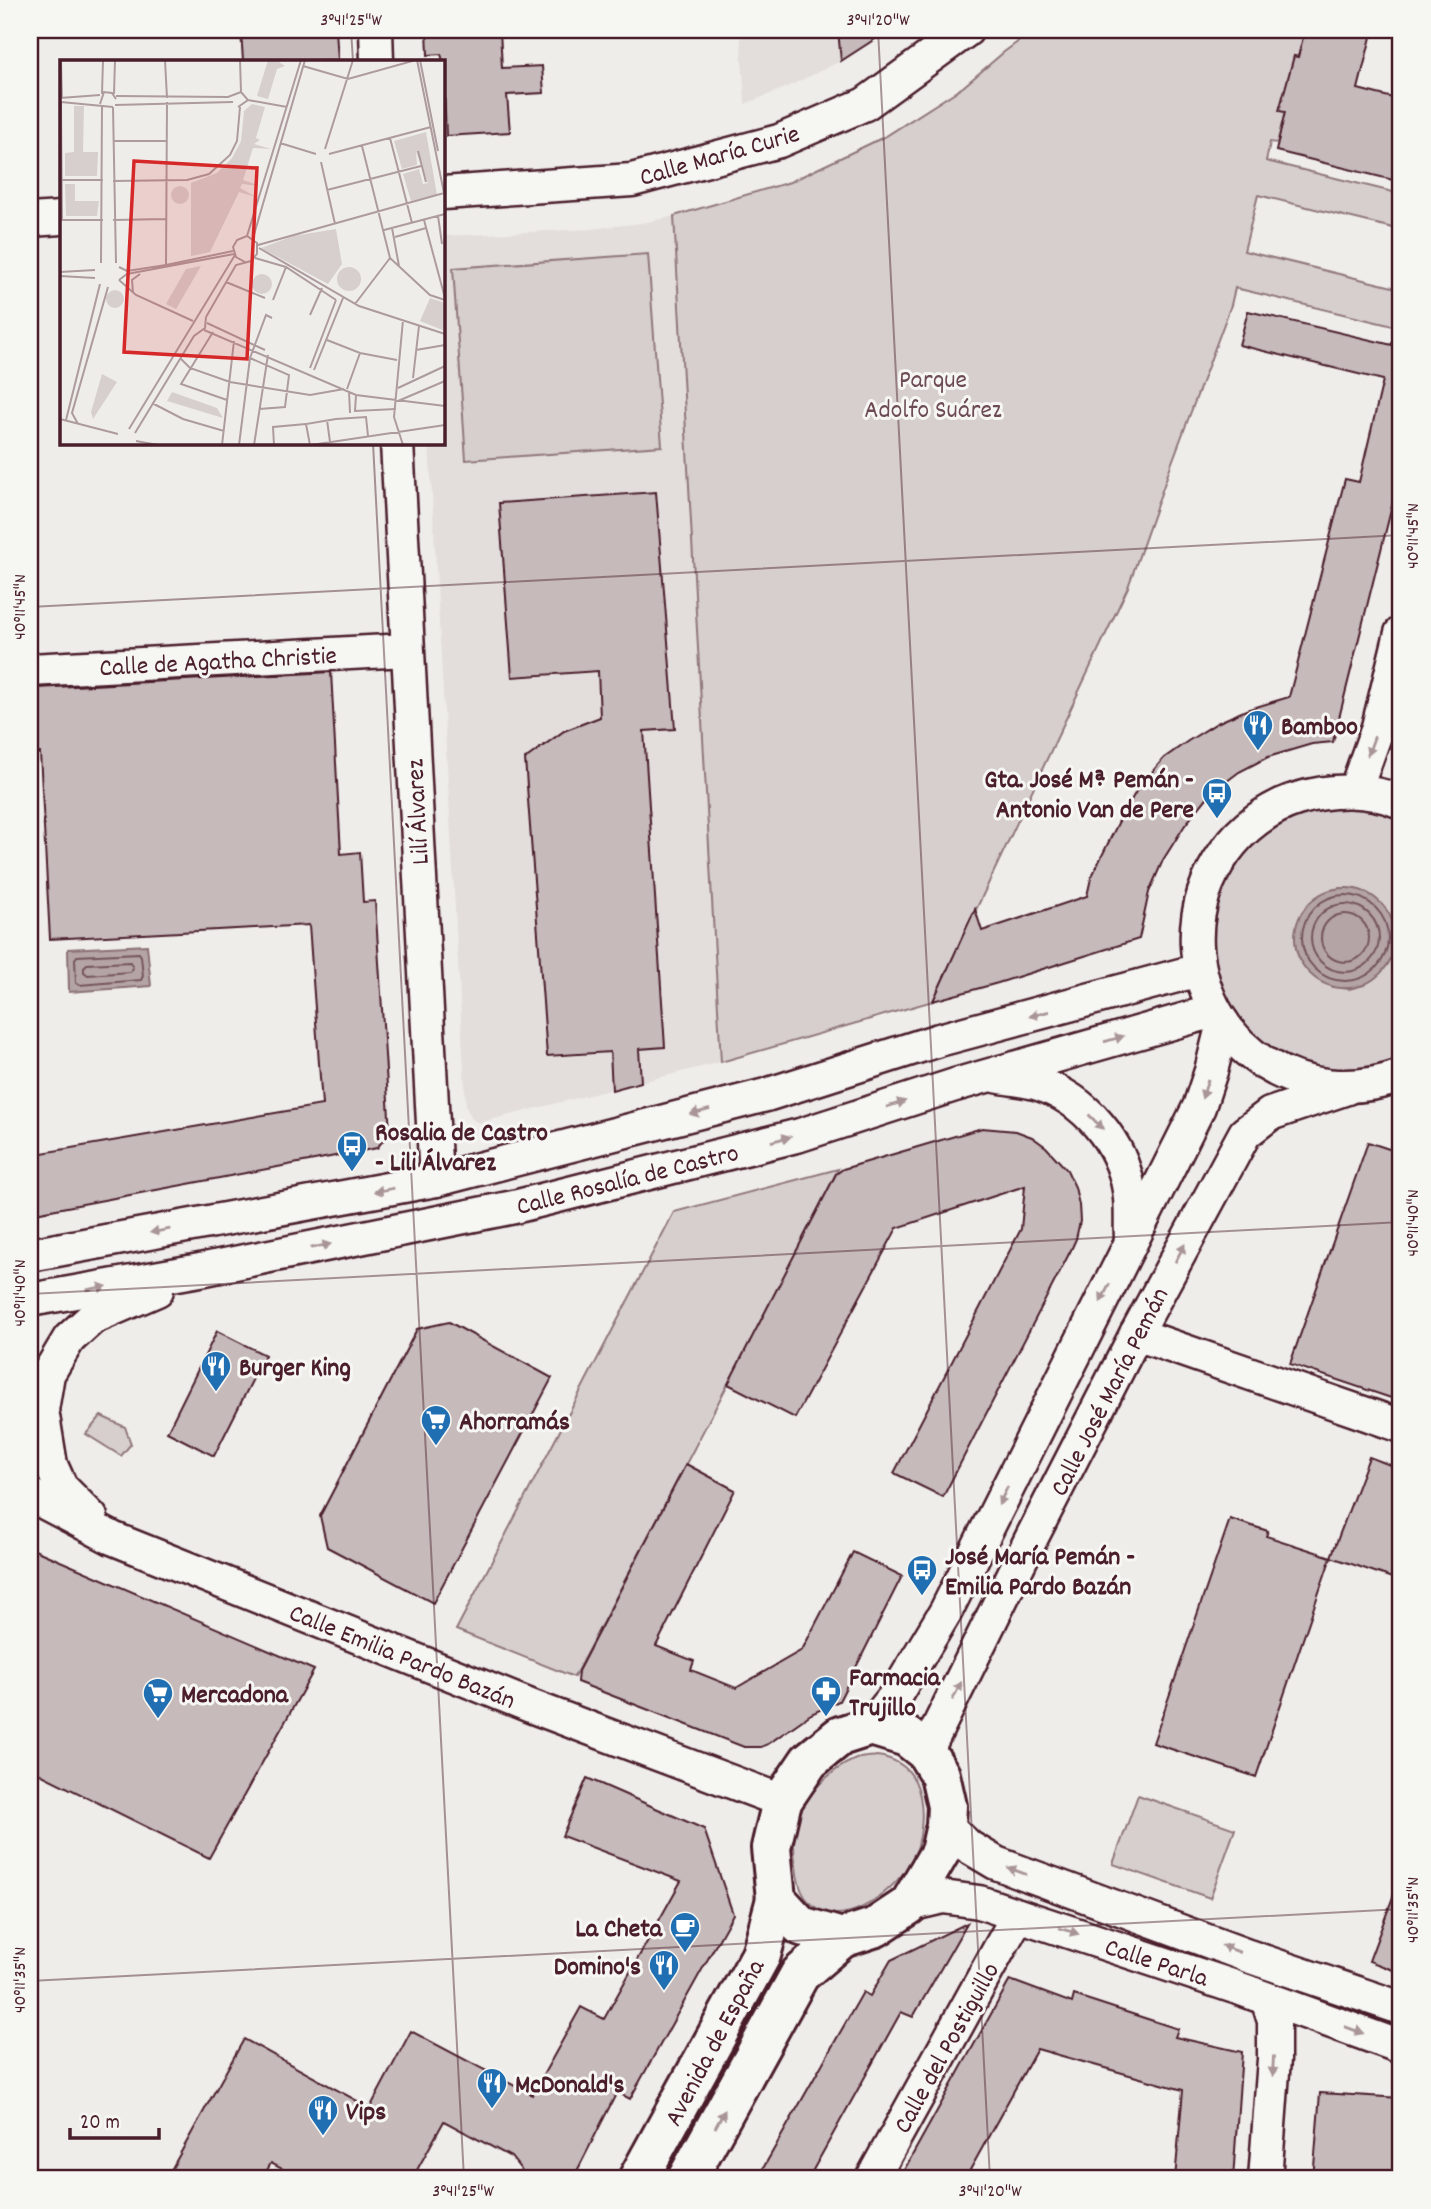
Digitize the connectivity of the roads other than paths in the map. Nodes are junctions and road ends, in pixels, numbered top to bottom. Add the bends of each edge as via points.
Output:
1 (376, 30) edge
2 (967, 30) edge
3 (377, 60) edge
4 (444, 193) edge
5 (60, 218) edge
6 (30, 219) edge
7 (397, 444) edge
8 (1401, 633) edge
9 (407, 650) junction
10 (30, 670) edge
11 (1355, 791) junction
12 (1401, 802) edge
13 (1199, 970) junction
14 (1218, 1017) junction
15 (991, 1075) junction
16 (1401, 1076) edge
17 (1347, 1088) junction
18 (436, 1180) junction
19 (1131, 1242) junction
20 (30, 1255) edge
21 (200, 1270) junction
22 (30, 1300) edge
23 (1136, 1334) junction
24 (1401, 1426) edge
25 (30, 1495) edge
26 (112, 1538) junction
27 (871, 1726) junction
28 (926, 1752) junction
29 (782, 1801) junction
30 (946, 1825) junction
31 (776, 1899) junction
32 (909, 1905) junction
33 (1018, 1914) junction
34 (842, 1938) junction
35 (1267, 1999) junction
36 (1401, 2008) edge
37 (1401, 2047) edge
38 (638, 2179) edge
39 (687, 2179) edge
40 (872, 2179) edge
41 (1265, 2179) edge

1 - 3 street
2 - 4 street, Calle María Curie via 865,104 779,141 632,180
5 - 6 street
7 - 9 street, Lilí Álvarez
8 -> 11 street via 1378,727
9 - 10 street, Calle de Agatha Christie
9 - 18 street, Lilí Álvarez
11 - 12 street
11 - 13 street via 1313,794 1283,804 1234,839 1203,892 1196,928
13 - 14 street
13 -> 18 street, Calle Rosalía de Castro via 939,1040 766,1095
15 -> 14 street, Calle Rosalía de Castro
14 - 17 street via 1237,1041 1268,1067 1300,1081
14 -> 19 street, Calle José María Pemán via 1211,1071 1199,1107
15 -> 19 street via 1039,1084 1070,1099 1101,1126 1121,1161 1130,1192
21 -> 15 street, Calle Rosalía de Castro via 514,1208 800,1135
16 - 17 street
23 -> 17 street, Calle José María Pemán via 1245,1133 1270,1114
18 -> 20 street, Calle Rosalía de Castro
19 -> 27 street, Calle José María Pemán via 946,1611 895,1696
22 -> 21 street, Calle Rosalía de Castro
21 - 26 street via 92,1318 69,1339 48,1374 42,1410 51,1465 61,1488
23 - 24 street
28 -> 23 street, Calle José María Pemán
25 - 26 street, Calle Emilia Pardo Bazán
26 - 29 street, Calle Emilia Pardo Bazán
27 - 28 street via 907,1737
27 - 29 street via 840,1736 809,1761
28 - 30 street via 940,1775
29 - 31 street via 771,1848
30 - 32 street via 940,1852
36 -> 30 street, Calle Parla via 996,1863 969,1847
31 - 34 street via 801,1926
31 - 38 street, Avenida de España via 761,1955
32 - 33 street, Calle Parla via 943,1897
32 - 34 street via 876,1927
33 -> 35 street, Calle Parla
33 - 40 street, Calle del Postiguillo
39 -> 34 street, Avenida de España via 800,1974
35 -> 37 street, Calle Parla
35 -> 41 street via 1274,2021 1274,2059

